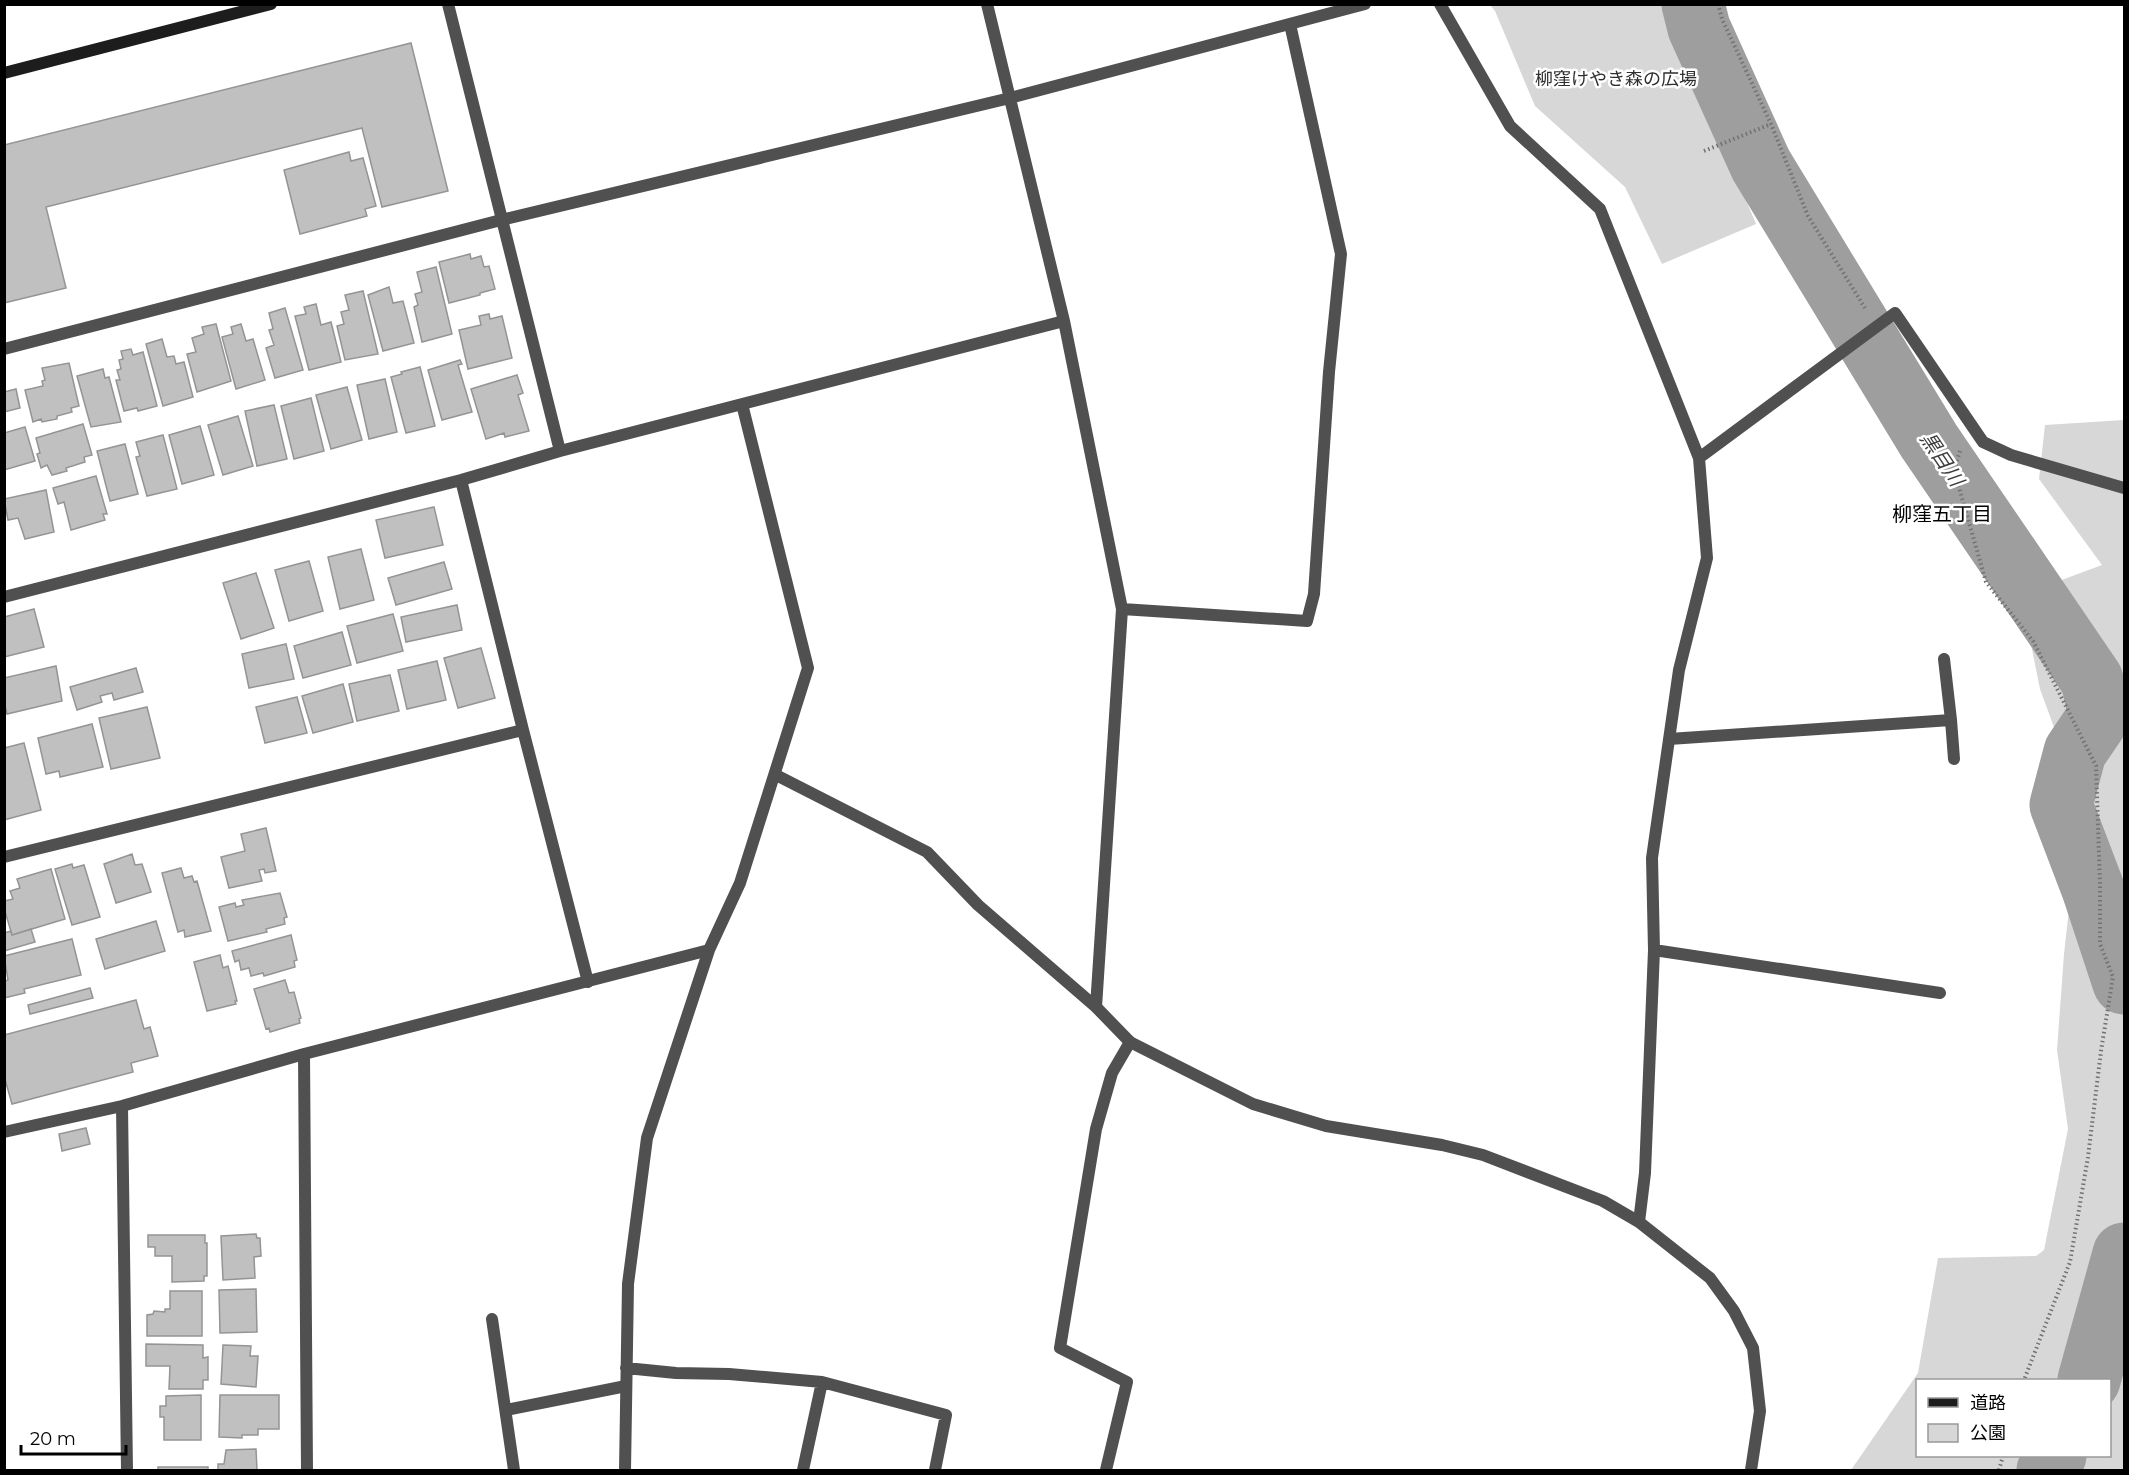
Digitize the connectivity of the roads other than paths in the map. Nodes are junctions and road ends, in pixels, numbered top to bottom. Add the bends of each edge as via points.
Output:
1 (271, 4) edge
2 (448, 4) edge
3 (987, 4) edge
4 (1365, 4) edge
5 (1440, 4) edge
6 (1290, 24) junction
7 (4, 73) edge
8 (1010, 98) junction
9 (501, 220) junction
10 (1064, 321) junction
11 (4, 349) edge
12 (742, 404) junction
13 (560, 451) junction
14 (1699, 458) junction
15 (461, 480) junction
16 (2124, 488) edge
17 (4, 597) edge
18 (1122, 609) junction
19 (1944, 659) dead end
20 (1951, 720) junction
21 (523, 730) junction
22 (1669, 739) junction
23 (1954, 759) dead end
24 (776, 775) junction
25 (4, 857) edge
26 (709, 950) junction
27 (1654, 950) junction
28 (588, 982) junction
29 (1940, 993) dead end
30 (1096, 1006) junction
31 (1130, 1042) junction
32 (304, 1054) junction
33 (122, 1106) junction
34 (4, 1132) edge
35 (1639, 1222) junction
36 (492, 1319) dead end
37 (626, 1368) junction
38 (822, 1382) junction
39 (626, 1386) junction
40 (506, 1410) junction
41 (127, 1470) edge
42 (307, 1470) edge
43 (514, 1470) edge
44 (625, 1470) edge
45 (803, 1470) edge
46 (935, 1470) edge
47 (1106, 1470) edge
48 (1751, 1470) edge

1 - 7 main road
2 - 9 street
3 - 8 street
4 - 6 street
5 - 14 street via 1510,126 1600,209
6 - 8 street
6 - 18 street via 1341,254 1314,594 1307,621
8 - 9 street
8 - 10 street
9 - 11 street
9 - 13 street
10 - 12 street
10 - 18 street
12 - 13 street
12 - 24 street via 808,668
13 - 15 street
14 - 16 street via 1895,313 1983,442 2011,455
14 - 22 street via 1707,558 1679,670
15 - 17 street
15 - 21 street
18 - 30 street
19 - 20 street
20 - 22 street
20 - 23 street
21 - 25 street
21 - 28 street
22 - 27 street via 1652,858
24 - 26 street via 740,883
24 - 30 street via 927,852 978,905
26 - 28 street
26 - 37 street via 647,1138 628,1284
27 - 29 street
27 - 35 street via 1645,1173
28 - 32 street
30 - 31 street
31 - 35 street via 1253,1104 1326,1126 1483,1155 1603,1202
31 - 47 street via 1112,1073 1096,1129 1060,1348 1127,1382
32 - 33 street
32 - 42 street
33 - 34 street
33 - 41 street
35 - 48 street via 1710,1278 1734,1311 1753,1348 1760,1411
36 - 40 street
37 - 38 street
37 - 39 street
38 - 45 street
38 - 46 street via 946,1415
39 - 40 street
39 - 44 street
40 - 43 street

